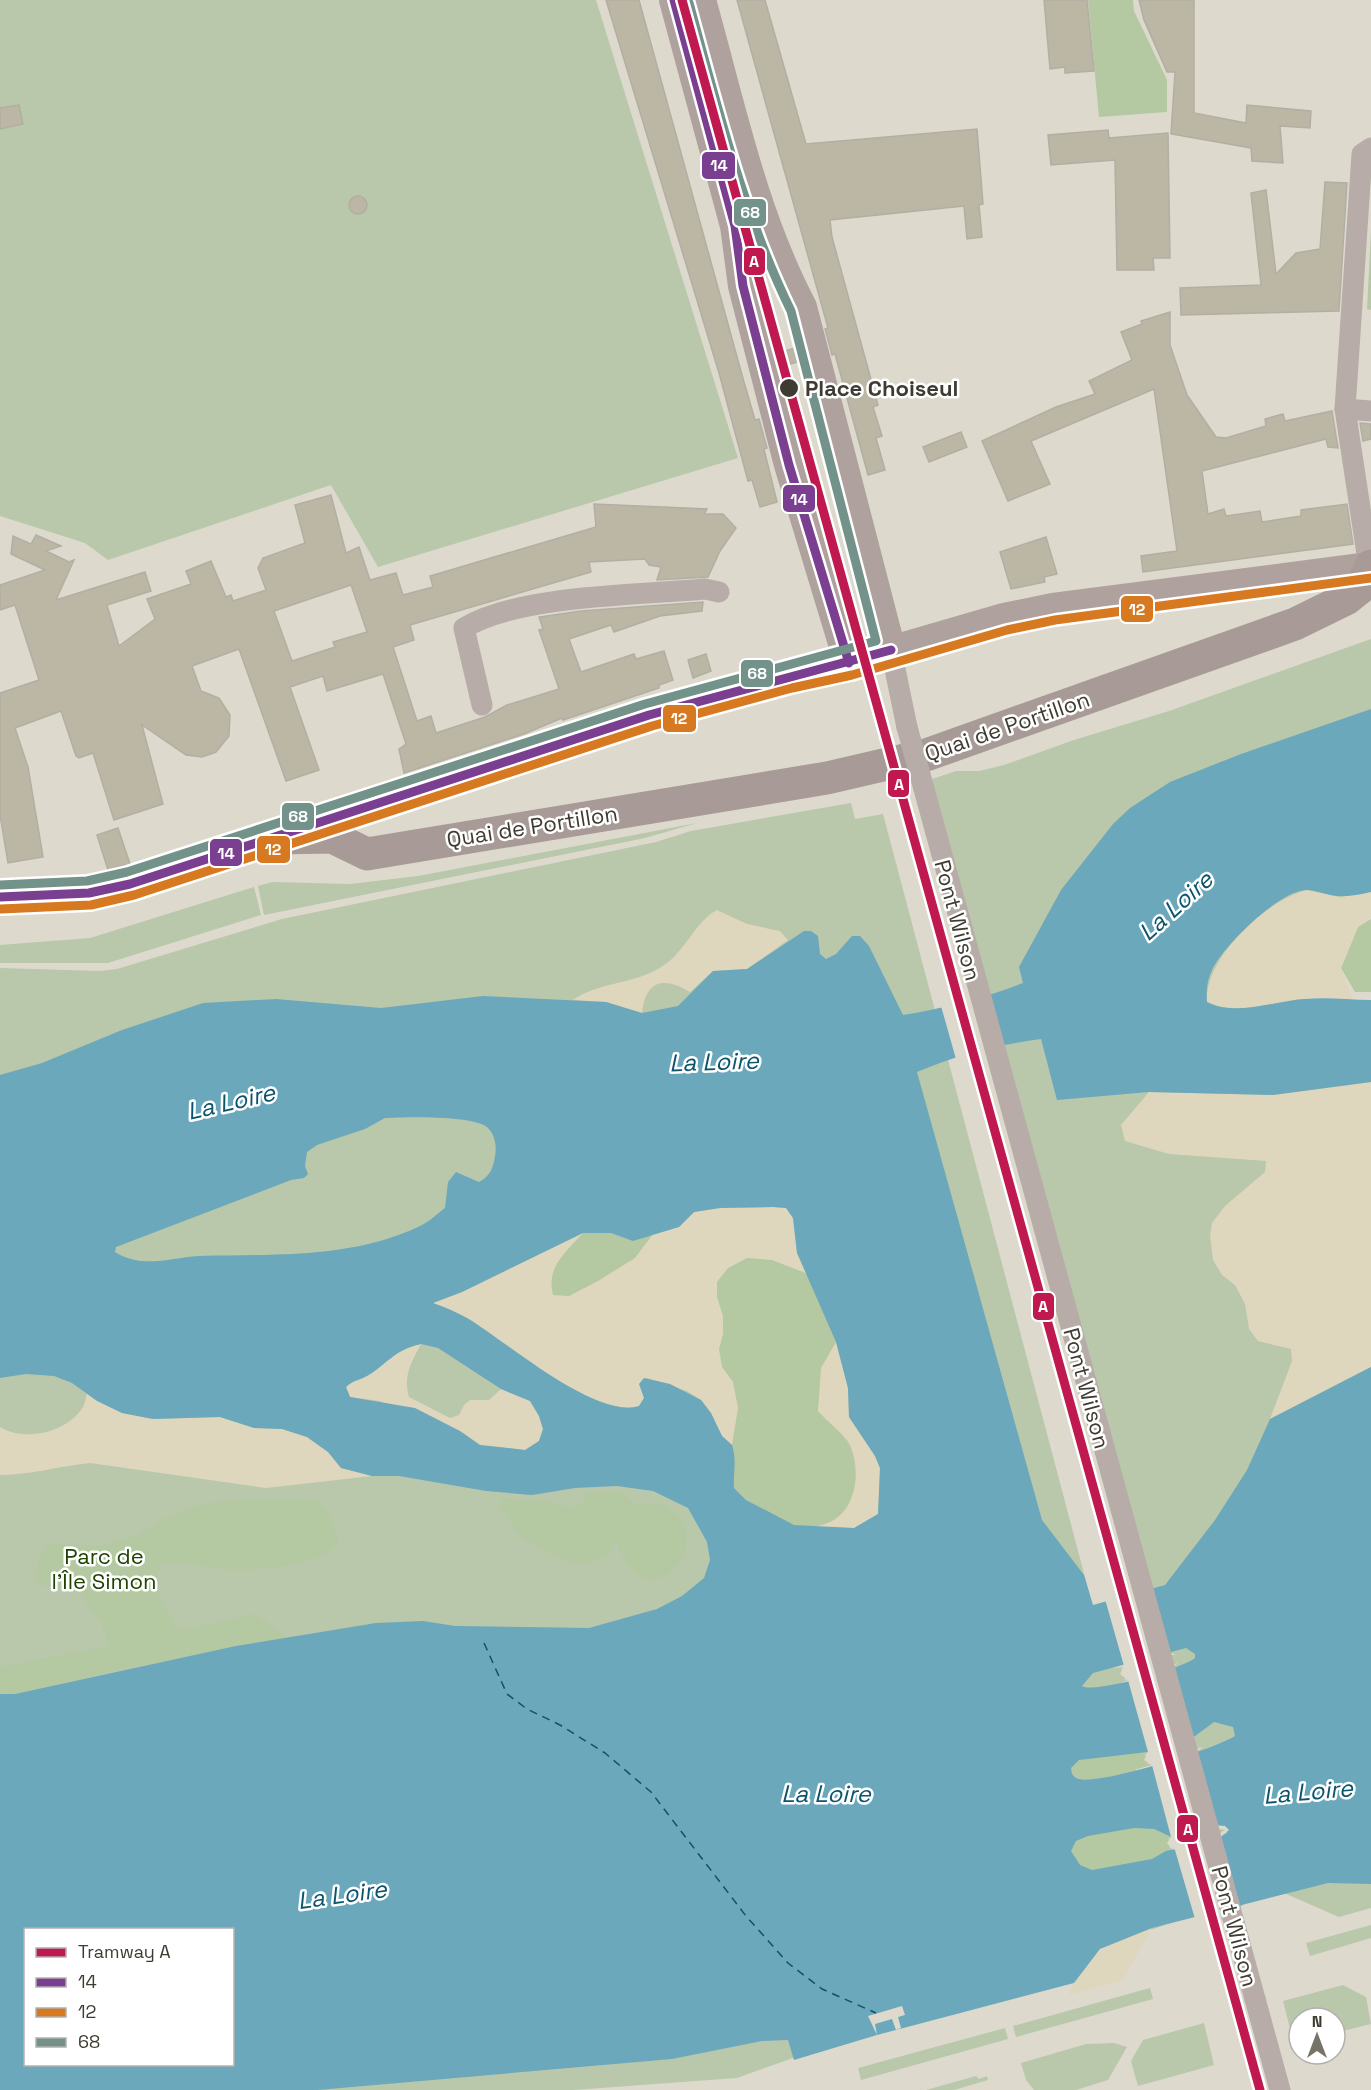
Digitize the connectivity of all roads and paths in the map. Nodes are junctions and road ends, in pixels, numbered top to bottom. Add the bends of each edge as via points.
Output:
1 (674, 0) edge
2 (701, 0) edge
3 (1367, 151) edge
4 (1346, 409) junction
5 (1371, 411) edge
6 (1370, 567) edge
7 (719, 592) dead end
8 (891, 650) junction
9 (849, 663) junction
10 (482, 705) dead end
11 (332, 820) junction
12 (279, 838) junction
13 (400, 847) junction
14 (0, 897) edge
15 (1280, 2090) edge

1 - 9 main road via 735,226 743,286 789,465
2 - 8 main road via 765,221 782,269 802,307
3 - 4 street
4 - 5 street
4 - 6 street
6 - 8 main road, Quai de Portillon via 1053,608
6 - 13 main road, Quai de Portillon via 1366,580 1346,599 1295,624 926,755 827,778
7 - 10 street via 705,589 559,601 480,618 464,628
8 - 9 main road, Quai de Portillon
8 - 15 street, Pont Wilson, bridge via 907,727
9 - 11 main road, Quai de Portillon via 655,713
11 - 12 main road, Quai de Portillon
11 - 13 main road, Quai de Portillon via 372,844
12 - 13 main road, Quai de Portillon via 332,837 367,854
12 - 14 main road, Quai de Portillon via 109,890

